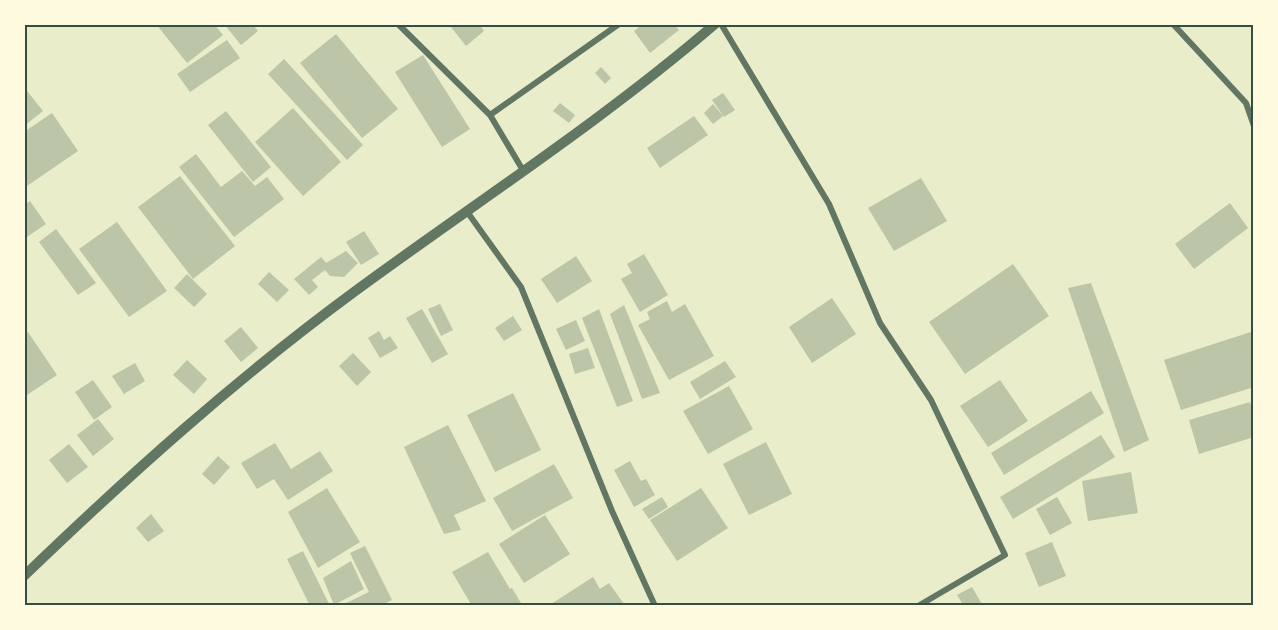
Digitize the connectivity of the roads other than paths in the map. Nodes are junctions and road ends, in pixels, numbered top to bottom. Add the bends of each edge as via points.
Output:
1 (398, 24) edge
2 (619, 24) edge
3 (715, 24) edge
4 (721, 24) edge
5 (1173, 24) edge
6 (490, 115) junction
7 (1254, 126) edge
8 (524, 172) junction
9 (468, 213) junction
10 (24, 576) edge
11 (655, 606) edge
12 (918, 606) edge

1 - 6 street
2 - 6 street
3 - 8 street via 667,65
4 - 12 street via 829,204 880,323 931,400 1005,555
5 - 7 street via 1246,104
6 - 8 street
8 - 9 street
9 - 10 street via 354,292 214,403 118,486
9 - 11 street via 521,287

